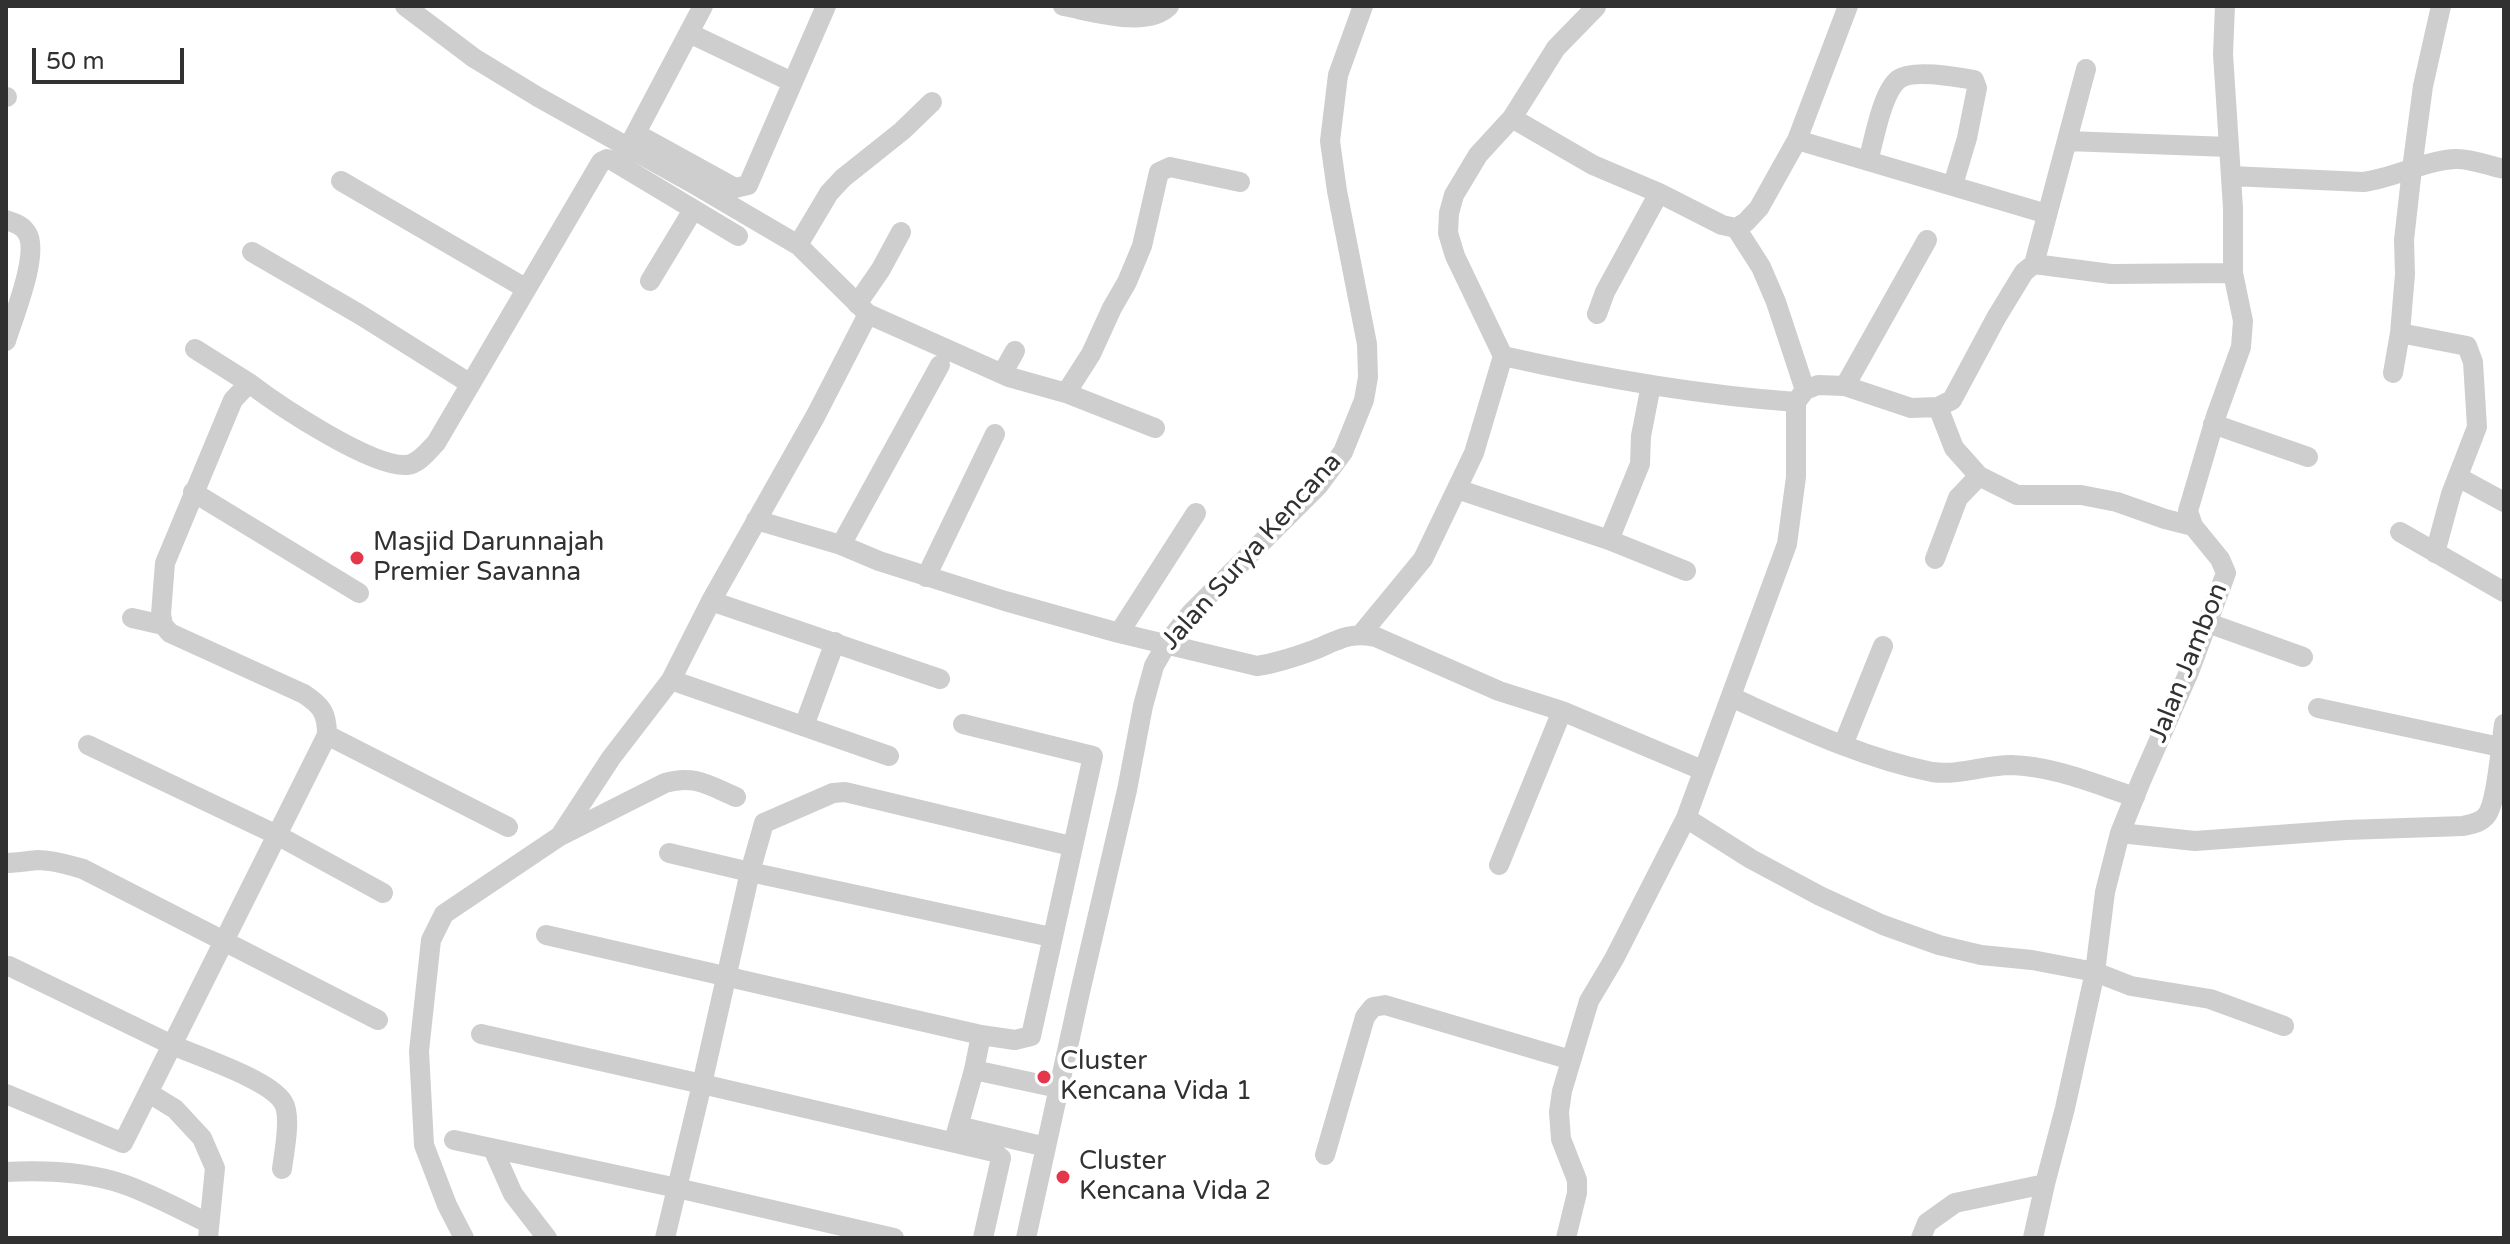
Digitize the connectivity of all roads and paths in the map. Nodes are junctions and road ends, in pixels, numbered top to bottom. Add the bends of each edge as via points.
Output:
1 (405, 6) edge
2 (703, 6) edge
3 (826, 6) edge
4 (1063, 6) edge
5 (1169, 6) edge
6 (1363, 6) edge
7 (1848, 6) edge
8 (2225, 6) edge
9 (2441, 6) edge
10 (1596, 7) edge
11 (689, 33) junction
12 (2086, 69) dead end
13 (792, 82) junction
14 (932, 102) dead end
15 (1512, 118) junction
16 (1797, 140) junction
17 (632, 141) junction
18 (2067, 141) junction
19 (2229, 147) junction
20 (1868, 161) junction
21 (2412, 169) junction
22 (2504, 169) edge
23 (2231, 176) junction
24 (341, 181) dead end
25 (1240, 182) dead end
26 (1953, 185) junction
27 (1659, 193) junction
28 (693, 210) junction
29 (2047, 214) junction
30 (6, 220) edge
31 (1736, 228) junction
32 (901, 232) dead end
33 (738, 236) dead end
34 (1927, 240) dead end
35 (798, 245) junction
36 (252, 252) dead end
37 (2034, 264) junction
38 (2233, 273) junction
39 (650, 281) dead end
40 (525, 288) junction
41 (862, 309) junction
42 (1597, 314) dead end
43 (2400, 333) junction
44 (6, 341) edge
45 (195, 349) dead end
46 (1015, 351) dead end
47 (1503, 356) junction
48 (940, 365) dead end
49 (2393, 373) dead end
50 (1002, 374) junction
51 (249, 383) junction
52 (469, 383) junction
53 (1651, 385) junction
54 (1845, 386) junction
55 (1066, 393) junction
56 (1801, 396) junction
57 (1938, 407) junction
58 (2213, 424) junction
59 (1155, 428) dead end
60 (995, 434) dead end
61 (2308, 457) dead end
62 (1979, 476) junction
63 (2458, 477) junction
64 (1457, 489) junction
65 (193, 492) junction
66 (2504, 502) edge
67 (1196, 513) dead end
68 (756, 520) junction
69 (2193, 526) junction
70 (2400, 532) dead end
71 (1609, 540) junction
72 (841, 545) junction
73 (2435, 553) junction
74 (1935, 559) dead end
75 (1686, 571) dead end
76 (926, 577) junction
77 (2504, 592) edge
78 (359, 593) dead end
79 (711, 601) junction
80 (132, 618) dead end
81 (2208, 623) junction
82 (163, 625) junction
83 (1119, 633) junction
84 (1362, 633) junction
85 (835, 642) junction
86 (1167, 643) junction
87 (1883, 646) dead end
88 (2303, 657) dead end
89 (940, 679) dead end
90 (671, 680) junction
91 (1731, 697) junction
92 (2318, 708) dead end
93 (1562, 711) junction
94 (963, 724) dead end
95 (2504, 724) edge
96 (804, 726) junction
97 (327, 735) junction
98 (88, 745) dead end
99 (1843, 745) junction
100 (2500, 747) junction
101 (889, 756) dead end
102 (1702, 770) junction
103 (736, 797) dead end
104 (2135, 797) junction
105 (1686, 818) junction
106 (508, 827) dead end
107 (2120, 833) junction
108 (277, 835) junction
109 (560, 836) junction
110 (1071, 846) junction
111 (669, 853) dead end
112 (6, 863) edge
113 (1499, 865) dead end
114 (750, 872) junction
115 (383, 893) dead end
116 (546, 935) dead end
117 (1051, 937) junction
118 (226, 941) junction
119 (9, 966) dead end
120 (2095, 972) junction
121 (727, 975) junction
122 (378, 1020) dead end
123 (2284, 1026) dead end
124 (481, 1034) dead end
125 (981, 1035) junction
126 (173, 1045) junction
127 (1571, 1060) junction
128 (974, 1070) junction
129 (702, 1084) junction
130 (1058, 1088) junction
131 (149, 1093) junction
132 (6, 1094) edge
133 (956, 1134) junction
134 (454, 1140) dead end
135 (1046, 1147) junction
136 (493, 1149) junction
137 (1325, 1155) dead end
138 (282, 1169) dead end
139 (6, 1172) edge
140 (2045, 1184) junction
141 (677, 1188) junction
142 (208, 1231) edge
143 (464, 1238) edge
144 (547, 1238) edge
145 (665, 1238) edge
146 (894, 1238) edge
147 (983, 1238) edge
148 (1026, 1238) edge
149 (1566, 1238) edge
150 (1921, 1238) edge
151 (2033, 1238) edge

1 - 17 street via 474,58
2 - 11 street
3 - 13 street
4 - 5 street via 1130,17 1162,14
6 - 86 street, Jalan Surya Kencana via 1338,75 1330,141 1367,344 1364,400 1343,452 1318,486
7 - 16 street
8 - 19 street
9 - 21 street
10 - 15 street via 1556,48
11 - 13 street
11 - 17 street
12 - 18 street
13 - 17 street via 748,185 735,188
14 - 35 street via 843,178
15 - 27 street via 1593,165
15 - 47 street via 1478,155 1454,195 1448,233
16 - 20 street
16 - 31 street via 1759,208
17 - 35 street
18 - 19 street
18 - 29 street
19 - 23 street
20 - 26 street
20 - 26 street via 1886,99 1902,77 1974,80 1977,88
21 - 22 street via 2457,158
21 - 23 street via 2363,182
21 - 43 street
23 - 38 street
24 - 40 street
25 - 55 street via 1170,167 1159,172 1142,246 1127,282
26 - 29 street
27 - 31 street
27 - 42 street
28 - 33 street
28 - 39 street
28 - 40 street via 607,159
29 - 37 street
30 - 44 street via 20,224 30,236 29,263
31 - 56 street via 1771,290
32 - 41 street
34 - 54 street
35 - 41 street
36 - 52 street
37 - 38 street via 2111,274
37 - 57 street via 1996,318 1952,400
38 - 58 street via 2243,321 2241,347
40 - 52 street
41 - 50 street
41 - 68 street via 816,415
43 - 49 street
43 - 63 street via 2463,343 2470,350 2477,427
45 - 51 street
46 - 50 street
47 - 53 street
47 - 64 street via 1474,453
48 - 72 street
50 - 55 street
51 - 52 street via 345,444 409,465 436,443
51 - 65 street via 233,400
53 - 56 street via 1714,395
53 - 71 street via 1640,464
54 - 56 street via 1818,385
54 - 57 street via 1911,408
55 - 59 street
56 - 91 street via 1787,544
57 - 62 street via 1954,448
58 - 61 street
58 - 69 street via 2188,511
60 - 76 street
62 - 69 street via 2017,495 2093,497
62 - 74 street via 1958,498
63 - 66 street
63 - 73 street
64 - 71 street
64 - 84 street via 1423,559
65 - 78 street
65 - 82 street via 165,563
67 - 83 street
68 - 72 street
68 - 79 street
69 - 81 street, Jalan Jambon via 2226,573
70 - 73 street
71 - 75 street
72 - 76 street
73 - 77 street
76 - 83 street
79 - 85 street
79 - 90 street
80 - 82 street
81 - 88 street
81 - 104 street, Jalan Jambon
82 - 97 street via 321,705
83 - 86 street
84 - 86 street via 1257,666
84 - 93 street via 1499,691
85 - 89 street
85 - 96 street
86 - 130 street, Jalan Surya Kencana via 1143,706
87 - 99 street
90 - 96 street
90 - 109 street
91 - 99 street
91 - 102 street
92 - 100 street
93 - 102 street
93 - 113 street
94 - 110 street via 1093,756
95 - 100 street
96 - 101 street
97 - 106 street
97 - 108 street
98 - 108 street
99 - 104 street via 1935,772 2029,766
100 - 107 street via 2494,796 2479,823 2195,841
102 - 105 street
103 - 109 street via 681,778
104 - 107 street, Jalan Jambon
105 - 120 street via 1751,859 1883,925 1981,955
105 - 127 street via 1589,1001
107 - 120 street, Jalan Jambon via 2105,892
108 - 115 street
108 - 118 street
109 - 143 street via 444,914 431,940 419,1051 424,1145
110 - 114 street via 845,792 764,823
110 - 117 street
111 - 114 street
112 - 118 street via 36,860 83,869
114 - 117 street
114 - 121 street
116 - 121 street
117 - 125 street via 1031,1036 1015,1040
118 - 122 street
118 - 126 street
119 - 126 street
120 - 123 street via 2131,986 2210,999
120 - 140 street, Jalan Jambon
121 - 125 street
121 - 129 street
124 - 129 street
125 - 128 street
126 - 131 street
126 - 138 street via 274,1092 287,1117
127 - 137 street via 1385,1005 1373,1007 1365,1017
127 - 149 street via 1559,1112 1561,1139 1577,1180
128 - 130 street
128 - 133 street
129 - 133 street
129 - 141 street
130 - 135 street, Jalan Surya Kencana
131 - 132 street via 123,1143
131 - 142 street via 175,1109 202,1138 215,1168
133 - 135 street
133 - 147 street via 1001,1158
134 - 136 street
135 - 148 street, Jalan Surya Kencana
136 - 141 street
136 - 144 street via 513,1194
139 - 142 street via 93,1176 125,1184
140 - 150 street via 1955,1203 1927,1223
140 - 151 street, Jalan Jambon
141 - 145 street
141 - 146 street

